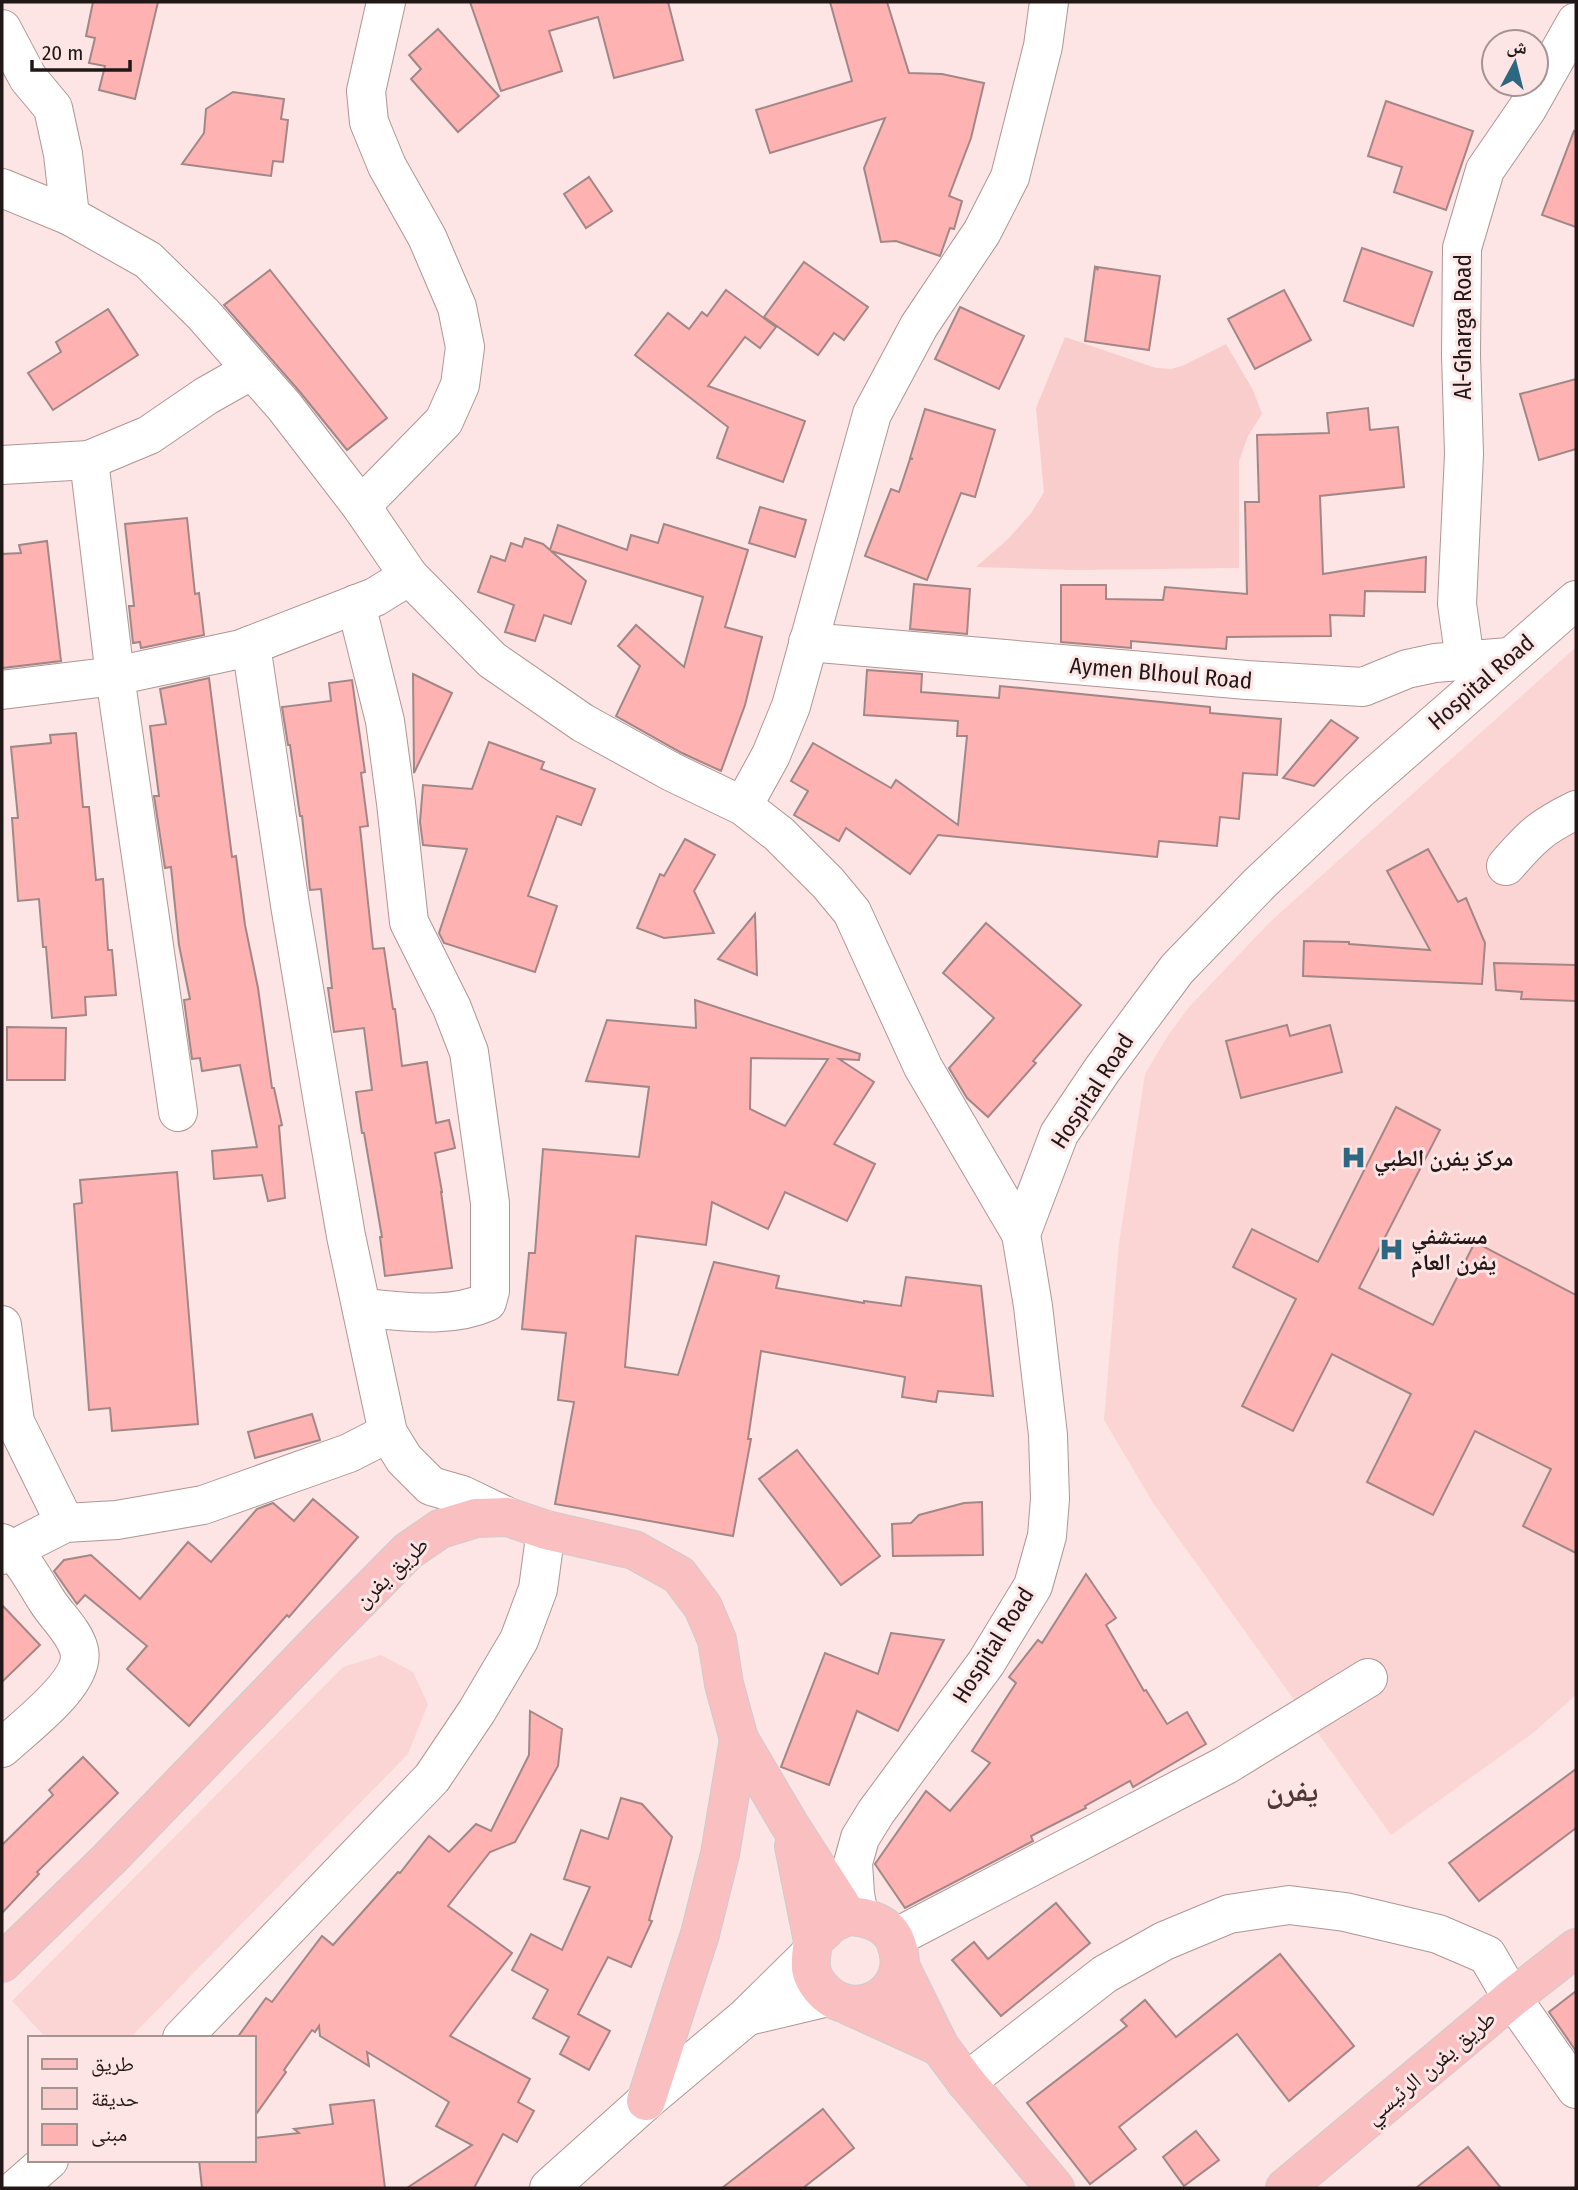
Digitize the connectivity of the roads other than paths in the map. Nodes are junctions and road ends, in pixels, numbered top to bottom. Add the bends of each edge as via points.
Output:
1 (386, 2) edge
2 (1049, 2) edge
3 (1576, 22) edge
4 (2, 29) edge
5 (2, 188) edge
6 (70, 216) junction
7 (252, 370) junction
8 (89, 460) junction
9 (2, 465) edge
10 (361, 506) junction
11 (409, 576) junction
12 (1576, 600) edge
13 (356, 604) junction
14 (808, 642) junction
15 (251, 645) junction
16 (1510, 657) junction
17 (1465, 660) junction
18 (115, 676) junction
19 (2, 690) edge
20 (743, 806) junction
21 (1576, 810) edge
22 (1506, 866) dead end
23 (178, 1112) dead end
24 (1021, 1234) junction
25 (363, 1308) junction
26 (2, 1325) edge
27 (388, 1433) junction
28 (508, 1517) junction
29 (65, 1523) junction
30 (546, 1530) junction
31 (6, 1549) edge
32 (1368, 1678) dead end
33 (739, 1739) junction
34 (2, 1748) edge
35 (789, 1824) junction
36 (853, 1916) junction
37 (812, 1947) junction
38 (1576, 1948) edge
39 (897, 1952) junction
40 (2, 1963) edge
41 (1512, 1998) junction
42 (839, 2001) junction
43 (746, 2017) junction
44 (184, 2036) edge
45 (940, 2047) junction
46 (967, 2082) junction
47 (1576, 2089) edge
48 (646, 2101) junction
49 (47, 2162) edge
50 (17, 2188) edge
51 (549, 2188) edge
52 (1055, 2188) edge
53 (1285, 2188) edge

1 - 10 street via 366,90 369,122 447,283 465,347 460,385 444,421
2 - 14 street via 1043,46 1010,177 982,232 919,326 872,414
3 - 17 street, Al-Gharga Road via 1527,109 1485,170 1462,248 1464,454 1457,604
4 - 6 street via 29,78 53,108
5 - 6 street
6 - 7 street via 148,260
7 - 8 street via 149,435
7 - 10 street
8 - 9 street
8 - 18 street
10 - 11 street
11 - 13 street
11 - 20 street via 501,667 583,723
12 - 16 street, Hospital Road
13 - 15 street
13 - 25 street via 384,721 409,922 469,1052 490,1203 487,1302 460,1310
14 - 17 street, Aymen Blhoul Road via 1363,687 1407,669
14 - 20 street via 791,706
15 - 18 street
15 - 25 street via 325,1114
16 - 17 street, Aymen Blhoul Road
16 - 24 street, Hospital Road via 1359,790 1177,969 1059,1133
18 - 19 street
18 - 23 street
20 - 24 street via 779,834 852,912 923,1067
21 - 22 street via 1548,824
24 - 36 street, Hospital Road via 1048,1435 1047,1536 1032,1586 986,1663 860,1838 853,1864
25 - 27 street
26 - 29 street via 15,1422
27 - 28 street via 404,1459 431,1486 462,1494
27 - 29 street via 349,1453 203,1505 117,1520
28 - 30 main road, طريق يفرن
28 - 40 main road, طريق يفرن via 476,1518 440,1529 408,1551
29 - 31 street
30 - 33 main road, طريق يفرن via 634,1550 679,1575 703,1607 717,1640
30 - 44 street via 538,1589 519,1640 432,1778
31 - 34 street via 66,1625 80,1651 67,1688
32 - 39 street via 1226,1765 994,1888
33 - 35 main road, طريق يفرن
33 - 48 main road via 720,1854 703,1921
35 - 36 main road, طريق يفرن
35 - 37 main road
36 - 37 main road via 832,1923
36 - 39 main road via 879,1924
37 - 42 main road via 815,1980
37 - 43 street
38 - 41 main road, طريق يفرن الرئيسي
39 - 42 main road via 896,1980 889,1991 864,2005
39 - 45 main road
41 - 46 street via 1486,1955 1438,1934 1345,1912 1289,1905 1230,1914 1164,1941 1105,1974
41 - 47 street
41 - 53 main road, طريق يفرن الرئيسي
42 - 43 street
42 - 45 main road
43 - 48 street
45 - 46 main road
46 - 52 main road
48 - 51 street
49 - 50 street

